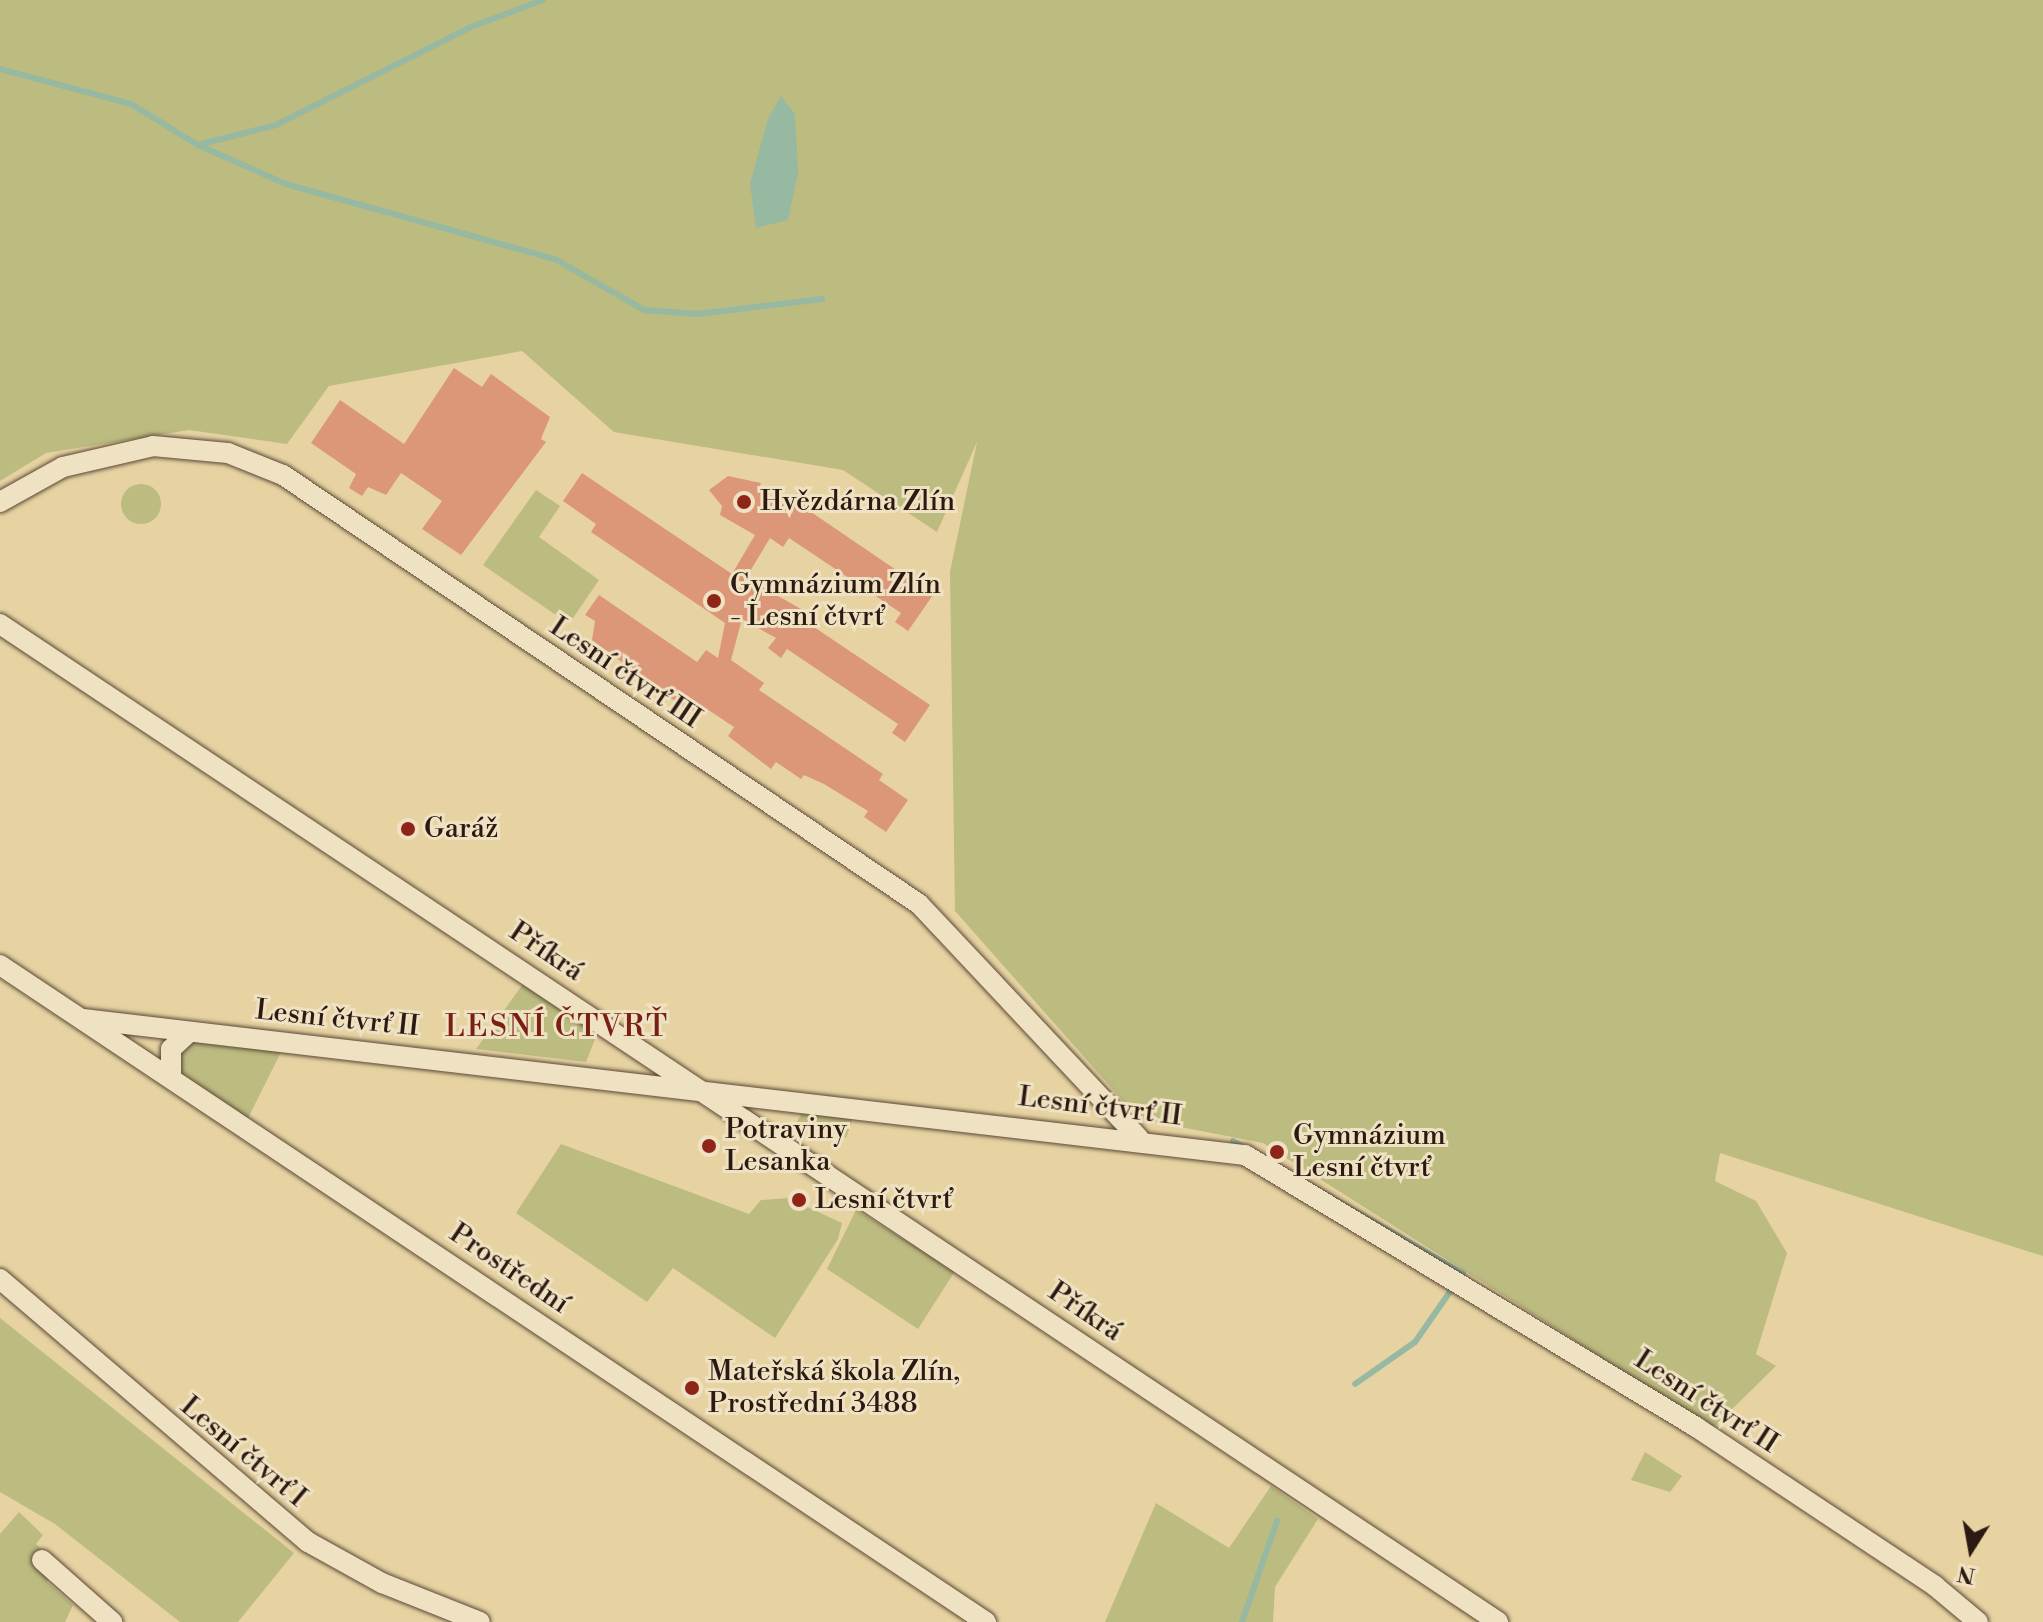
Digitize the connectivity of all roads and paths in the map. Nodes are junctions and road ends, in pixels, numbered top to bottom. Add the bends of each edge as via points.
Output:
1 (0, 502) edge
2 (0, 624) edge
3 (0, 965) edge
4 (83, 1019) junction
5 (189, 1032) junction
6 (171, 1076) junction
7 (707, 1091) junction
8 (1139, 1138) junction
9 (0, 1279) edge
10 (42, 1560) dead end
11 (112, 1622) edge
12 (480, 1622) edge
13 (986, 1622) edge
14 (1498, 1622) edge
15 (1978, 1622) edge

1 - 8 street, Lesní čtvrť III via 78,461 153,446 228,453 283,475 919,904
2 - 7 street, Příkrá
3 - 4 street, Prostřední
4 - 5 street, Lesní čtvrť II
4 - 6 street, Prostřední
5 - 6 street via 171,1049
5 - 7 street, Lesní čtvrť II
6 - 13 street, Prostřední
7 - 8 street, Lesní čtvrť II
7 - 14 street, Příkrá
8 - 15 street, Lesní čtvrť II via 1267,1164 1696,1427 1935,1586
9 - 12 street, Lesní čtvrť I via 308,1542 382,1583
10 - 11 street

